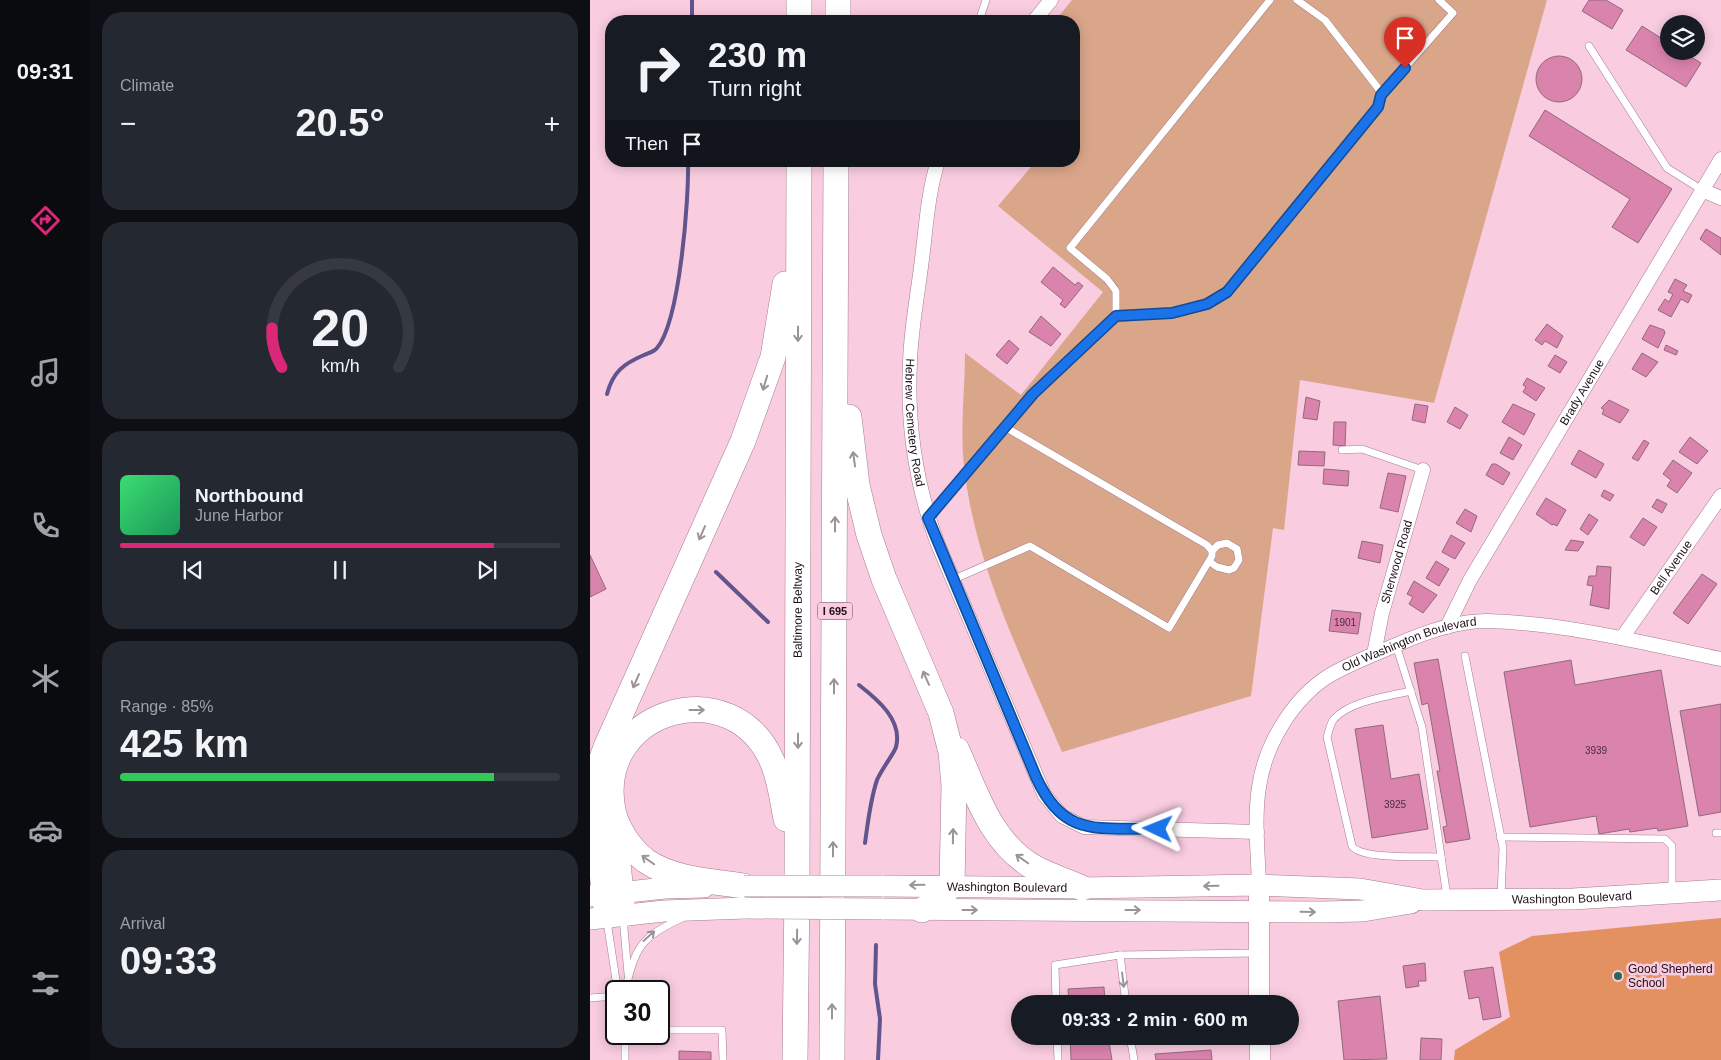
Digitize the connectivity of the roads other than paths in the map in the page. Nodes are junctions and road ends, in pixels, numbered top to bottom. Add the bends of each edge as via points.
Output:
1 (798, 0) edge
2 (838, 0) edge
3 (986, 0) edge
4 (1051, 0) edge
5 (1270, 0) edge
6 (1297, 0) edge
7 (1439, 0) edge
8 (798, 15) edge
9 (838, 15) edge
10 (981, 15) edge
11 (1039, 15) edge
12 (1590, 46) dead end
13 (1381, 95) junction
14 (1721, 159) edge
15 (798, 167) edge
16 (799, 167) edge
17 (836, 167) edge
18 (937, 167) edge
19 (1702, 190) junction
20 (1721, 198) edge
21 (835, 273) junction
22 (1116, 316) junction
23 (1004, 427) junction
24 (1342, 450) dead end
25 (1423, 470) joint
26 (1721, 496) edge
27 (928, 518) junction
28 (1212, 551) junction
29 (1210, 562) junction
30 (952, 580) junction
31 (1447, 627) junction
32 (1622, 638) junction
33 (1396, 644) junction
34 (1374, 654) junction
35 (1465, 656) dead end
36 (1721, 659) edge
37 (1411, 691) junction
38 (941, 713) junction
39 (614, 817) junction
40 (1257, 832) junction
41 (1500, 837) junction
42 (1441, 857) junction
43 (952, 885) junction
44 (1260, 885) junction
45 (1082, 888) junction
46 (798, 889) junction
47 (1721, 890) edge
48 (1672, 894) junction
49 (745, 897) junction
50 (1423, 900) junction
51 (1448, 900) junction
52 (1501, 900) junction
53 (606, 905) edge
54 (703, 909) junction
55 (922, 910) junction
56 (1260, 911) junction
57 (1259, 953) junction
58 (1120, 955) junction
59 (628, 979) joint
60 (616, 980) edge
61 (1056, 995) edge
62 (1125, 995) edge
63 (1260, 995) edge
64 (605, 997) edge
65 (590, 998) edge
66 (670, 1030) edge
67 (625, 1045) edge
68 (1057, 1045) edge
69 (1132, 1045) edge
70 (1260, 1045) edge
71 (625, 1060) edge
72 (723, 1060) edge
73 (795, 1060) edge
74 (832, 1060) edge
75 (1058, 1060) edge
76 (1134, 1060) edge
77 (1260, 1060) edge

1 - 8 highway
2 - 9 highway
3 - 10 lane
4 - 11 street
5 - 22 lane via 1070,248 1107,279 1116,291
6 - 13 lane via 1331,27
7 - 13 lane via 1453,13
12 - 19 lane via 1667,168
13 - 22 lane via 1378,107 1227,292 1207,304 1172,313
14 - 19 street, Brady Avenue
15 -> 53 highway via 780,323 760,398 595,778 594,819
16 -> 46 highway, Baltimore Beltway
17 - 21 highway, I 695
18 - 27 street, Hebrew Cemetery Road via 930,196 910,360 912,435
19 - 20 street
19 - 31 street, Brady Avenue via 1470,580
38 -> 21 highway via 884,579 857,485
74 -> 21 highway, I 695
22 - 23 lane via 1033,394
23 - 27 lane
23 - 28 lane via 1207,545
24 - 25 lane via 1362,449
25 - 34 street, Sherwood Road via 1382,613
26 - 32 street, Bell Avenue
27 - 30 street, Hebrew Cemetery Road
28 - 29 lane
28 - 29 lane via 1227,543 1237,550 1239,560 1229,570
29 - 30 lane via 1169,628 1030,546
30 - 40 street, Hebrew Cemetery Road via 1044,794 1062,816 1084,827
31 - 32 street, Old Washington Boulevard via 1484,621 1518,623
31 - 33 street, Old Washington Boulevard
32 - 36 street, Old Washington Boulevard
33 - 34 street, Old Washington Boulevard
33 - 37 lane
34 - 40 street, Old Washington Boulevard via 1328,677 1298,704 1284,724 1272,745 1259,786
35 - 41 lane
37 - 42 lane via 1422,727
37 - 42 lane via 1368,701 1343,712 1333,720 1328,737 1355,851
43 -> 38 highway via 952,760
45 -> 38 highway via 1035,868 1001,840 988,819
39 -> 46 highway via 611,783 615,763 635,734 655,719 682,710 713,710 729,716 756,736 771,759 778,778
49 -> 39 highway via 684,877 646,860 623,835
39 - 53 highway
40 - 44 street, Old Washington Boulevard
41 - 48 lane via 1665,839 1672,846
41 - 52 lane via 1503,848
42 - 51 lane
43 - 45 main road, Washington Boulevard
43 -> 49 main road, Washington Boulevard, bridge via 882,886
43 - 55 highway
44 -> 45 main road, Washington Boulevard
44 - 50 main road, Washington Boulevard via 1360,889
44 - 56 main road
46 -> 73 highway, Baltimore Beltway
47 - 48 main road, Washington Boulevard
48 - 52 main road, Washington Boulevard
49 - 53 main road, Washington Boulevard via 665,888
49 - 54 main road, Washington Boulevard
49 - 55 main road, Washington Boulevard, bridge
50 - 51 main road, Washington Boulevard
56 -> 50 main road, Washington Boulevard via 1363,911
51 - 52 main road, Washington Boulevard
53 - 54 main road, Washington Boulevard
53 - 59 lane
53 - 60 lane
59 -> 54 lane via 636,952 649,935
55 -> 56 main road, Washington Boulevard
56 - 57 main road
57 - 58 lane
57 - 63 main road
58 - 61 lane via 1055,965
58 -> 62 lane
64 - 65 lane
66 - 72 lane via 722,1030
67 - 71 lane
68 - 75 lane
69 - 76 lane
70 - 77 main road

